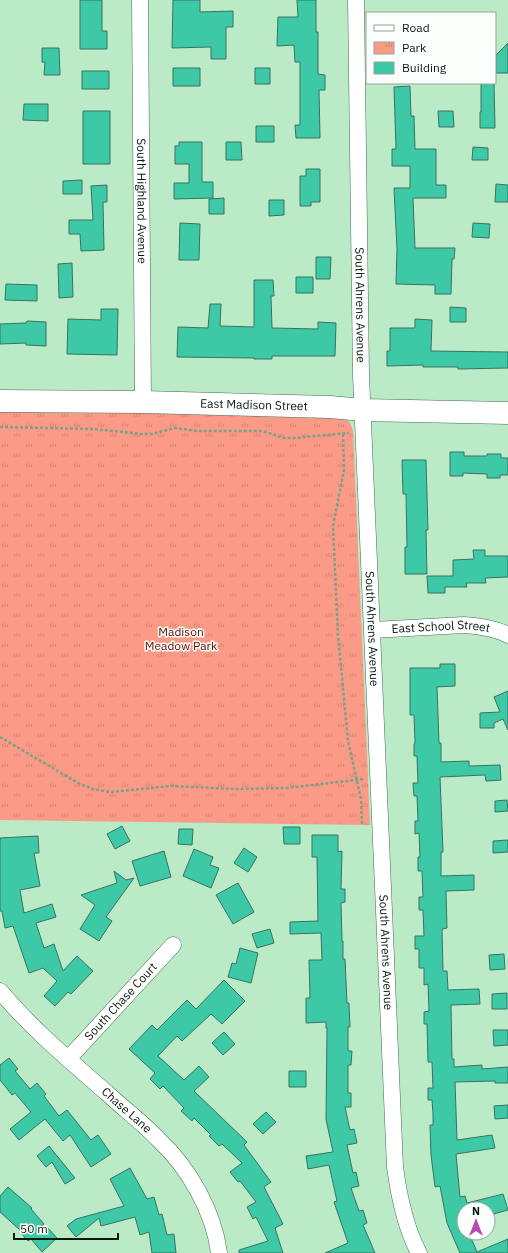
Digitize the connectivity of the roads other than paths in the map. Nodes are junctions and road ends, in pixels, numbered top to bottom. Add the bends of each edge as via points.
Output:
1 (140, 0) edge
2 (356, 0) edge
3 (0, 401) edge
4 (143, 402) junction
5 (363, 410) junction
6 (508, 413) edge
7 (373, 630) junction
8 (508, 635) edge
9 (173, 945) dead end
10 (0, 991) edge
11 (68, 1059) junction
12 (219, 1253) edge
13 (419, 1253) edge

1 - 4 street, South Highland Avenue
2 - 5 street, South Ahrens Avenue
3 - 4 street, East Madison Street
4 - 5 street, East Madison Street
5 - 6 street, East Madison Street
5 - 7 street, South Ahrens Avenue
7 - 8 street, East School Street via 474,625
7 - 13 street, South Ahrens Avenue via 395,1167 403,1212
9 - 11 street, South Chase Court
10 - 11 street, Chase Lane via 16,1010
11 - 12 street, Chase Lane via 160,1140 179,1162 200,1194 213,1225

